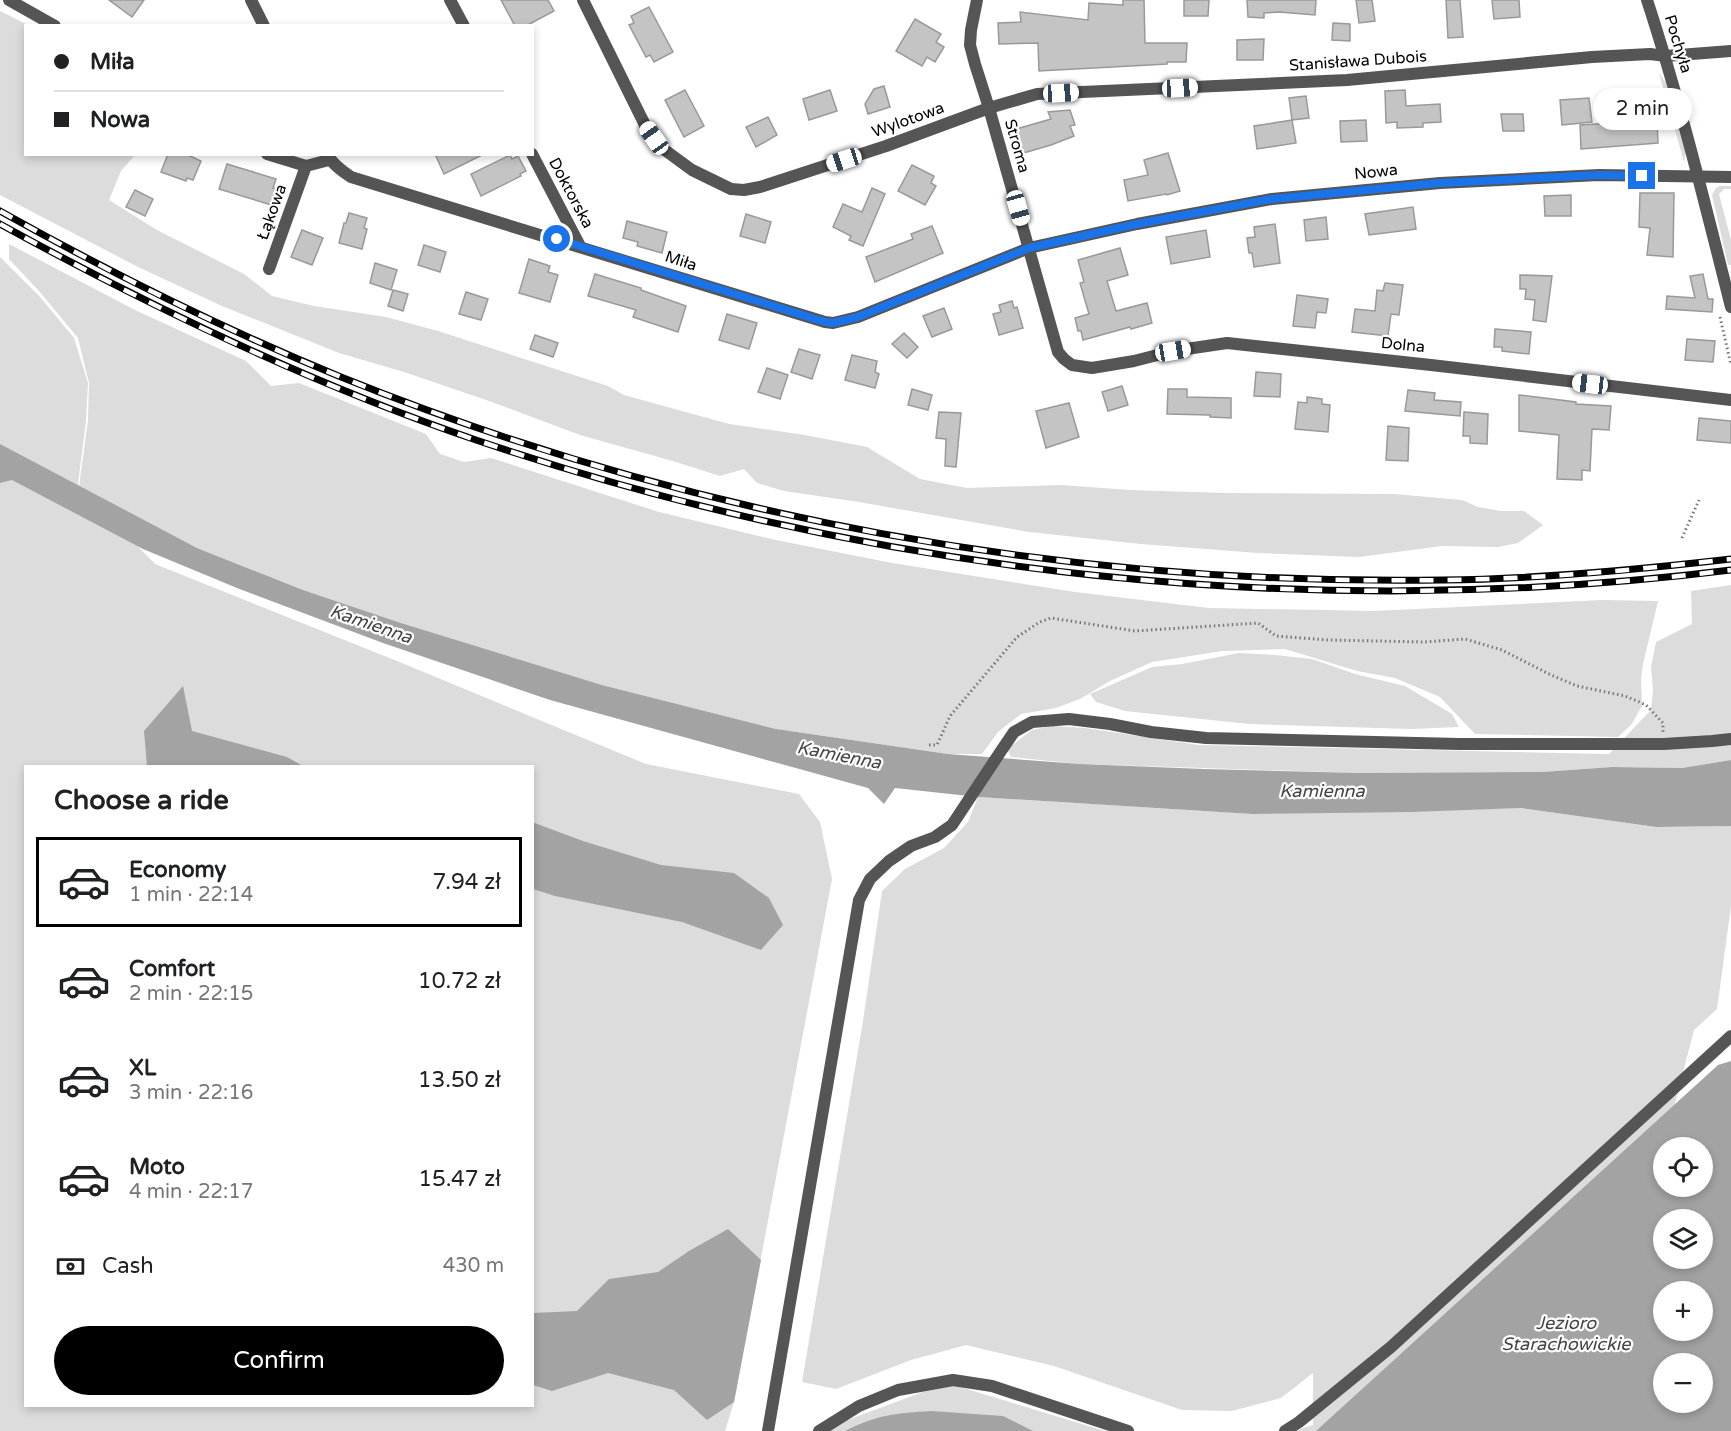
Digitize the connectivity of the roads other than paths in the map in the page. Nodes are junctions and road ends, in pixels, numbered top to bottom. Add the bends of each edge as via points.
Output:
1 (9, 0) edge
2 (251, 0) edge
3 (450, 0) edge
4 (583, 0) edge
5 (977, 0) edge
6 (1647, 0) edge
7 (51, 24) edge
8 (263, 24) edge
9 (463, 24) edge
10 (1731, 51) edge
11 (1666, 56) junction
12 (989, 108) junction
13 (274, 156) edge
14 (533, 156) edge
15 (328, 157) edge
16 (306, 166) junction
17 (1698, 176) junction
18 (1731, 177) edge
19 (580, 246) junction
20 (1029, 248) junction
21 (269, 269) dead end
22 (1731, 308) edge
23 (1072, 365) joint
24 (1731, 400) edge
25 (1731, 739) edge
26 (1731, 1036) edge
27 (768, 1431) edge
28 (819, 1431) edge
29 (1128, 1431) edge
30 (1285, 1431) edge

1 - 7 street
2 - 8 street
3 - 9 street
4 - 12 street, Wylotowa via 646,127 662,148 692,170 731,189 760,187
5 - 12 street, Stroma via 970,45
6 - 11 street, Pochyła
10 - 11 street, Stanisława Dubois
11 - 12 street, Stanisława Dubois via 1592,57 1347,80 1037,94
11 - 17 street, Pochyła
12 - 20 street, Stroma
13 - 16 street, Łąkowa
14 - 19 street, Doktorska
15 - 16 street
15 - 19 street, Miła via 351,177
16 - 21 street, Łąkowa
17 - 18 street, Nowa
17 - 20 street, Nowa via 1599,175 1440,183 1272,199
17 - 22 street, Pochyła
19 - 20 street, Miła via 833,323 858,317
20 - 23 street, Stroma via 1058,352
23 - 24 street, Dolna via 1092,368 1227,343
25 - 27 street via 1664,744 1459,744 1206,738 1069,719 1032,722 1014,732 952,825 889,861 870,879 860,900
26 - 30 street via 1390,1347
28 - 29 street via 859,1406 898,1390 953,1380 992,1386

